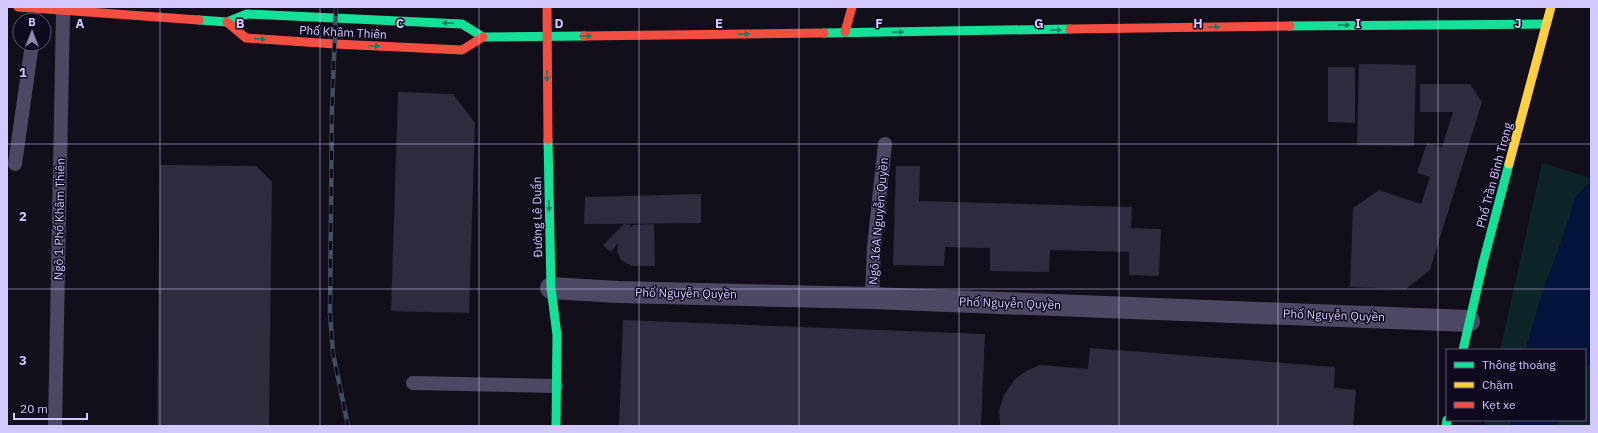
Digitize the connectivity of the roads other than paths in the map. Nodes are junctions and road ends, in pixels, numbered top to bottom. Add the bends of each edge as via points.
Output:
1 (18, 7) edge
2 (547, 7) edge
3 (852, 7) edge
4 (1551, 7) edge
5 (248, 10) edge
6 (63, 11) junction
7 (44, 12) edge
8 (227, 22) junction
9 (1546, 24) junction
10 (845, 32) junction
11 (483, 37) junction
12 (547, 37) junction
13 (31, 52) edge
14 (885, 144) dead end
15 (15, 164) dead end
16 (551, 288) junction
17 (872, 298) junction
18 (1469, 320) junction
19 (1463, 349) edge
20 (413, 383) dead end
21 (556, 386) junction
22 (55, 426) edge
23 (556, 426) edge

1 - 7 street, Phố Khâm Thiên
2 - 12 street, Đường Lê Duẩn
3 - 10 street
4 - 9 street, Phố Trần Bình Trọng
5 - 8 street, Phố Khâm Thiên
11 -> 5 street, Phố Khâm Thiên via 462,24
6 - 7 street, Phố Khâm Thiên
6 - 8 street, Phố Khâm Thiên
6 - 22 lane, Ngõ 1 Phố Khâm Thiên
8 -> 11 street, Phố Khâm Thiên via 246,38 335,44 462,50
10 -> 9 street via 1368,24
9 - 18 street, Phố Trần Bình Trọng
12 -> 10 street
11 - 12 street
12 -> 16 street, Đường Lê Duẩn
13 - 15 lane
14 - 17 lane, Ngõ 16A Nguyễn Quyền via 874,247
16 - 17 street, Phố Nguyễn Quyền
16 - 21 street, Đường Lê Duẩn via 557,336
17 - 18 street, Phố Nguyễn Quyền
18 - 19 street, Phố Trần Bình Trọng
20 - 21 lane
21 - 23 street, Đường Lê Duẩn

